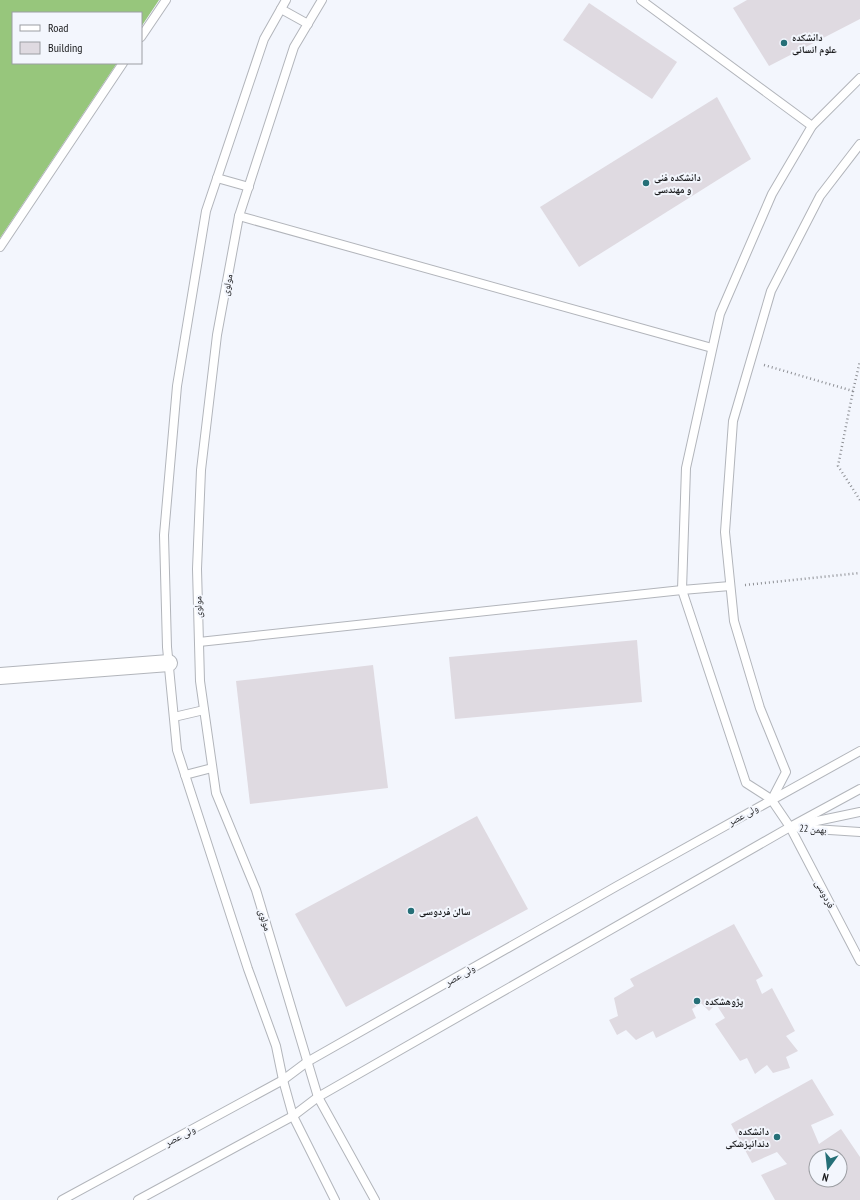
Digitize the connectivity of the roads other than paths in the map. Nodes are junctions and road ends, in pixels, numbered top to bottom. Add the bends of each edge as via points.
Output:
1 (166, 0) edge
2 (286, 0) edge
3 (322, 0) edge
4 (641, 0) edge
5 (281, 9) junction
6 (308, 24) junction
7 (142, 36) edge
8 (122, 64) edge
9 (860, 78) edge
10 (812, 126) junction
11 (860, 144) edge
12 (217, 178) junction
13 (249, 187) junction
14 (240, 216) junction
15 (0, 247) edge
16 (712, 348) junction
17 (730, 586) junction
18 (682, 590) junction
19 (199, 642) junction
20 (169, 663) junction
21 (0, 676) edge
22 (204, 710) junction
23 (174, 717) junction
24 (860, 750) edge
25 (212, 768) junction
26 (185, 775) junction
27 (860, 789) edge
28 (771, 799) junction
29 (860, 812) edge
30 (790, 827) junction
31 (860, 832) edge
32 (860, 961) edge
33 (307, 1062) junction
34 (283, 1080) junction
35 (318, 1097) junction
36 (293, 1116) junction
37 (62, 1200) edge
38 (138, 1200) edge
39 (335, 1200) edge
40 (375, 1200) edge

1 - 7 lane
2 - 5 lane
3 - 6 lane, مولوی
4 - 10 lane
5 - 6 lane
5 - 12 lane via 264,39
6 - 13 lane, مولوی via 294,47
8 - 15 lane
9 - 10 lane
10 - 16 lane via 772,194 720,314
11 - 17 lane via 820,196 771,291 750,362 733,421 724,532
12 - 13 lane
12 - 20 lane via 206,211 177,386 164,535
13 - 14 lane, مولوی
14 - 16 lane
14 - 19 lane, مولوی via 217,335 201,470 197,569
16 - 18 lane via 686,468
17 - 18 lane
17 - 28 lane via 734,621 758,701 786,772
18 - 19 lane
18 - 28 lane via 746,783
19 - 22 lane, مولوی
20 - 21 street
20 - 23 lane
22 - 23 lane
22 - 25 lane, مولوی
23 - 26 lane via 177,750
24 - 28 lane, ولی عصر
25 - 26 lane
25 - 33 lane, مولوی via 216,793 256,890
26 - 34 lane via 248,969 276,1046
27 - 30 lane
28 - 30 lane, فردوسی
28 - 33 lane, ولی عصر
29 - 30 lane, 22 بهمن
30 - 31 lane, 22 بهمن
30 - 32 lane, فردوسی
30 - 35 lane
33 - 34 lane, ولی عصر
33 - 35 lane, مولوی
34 - 36 lane
34 - 37 lane, ولی عصر
35 - 36 lane
35 - 40 lane, مولوی
36 - 38 lane
36 - 39 lane

